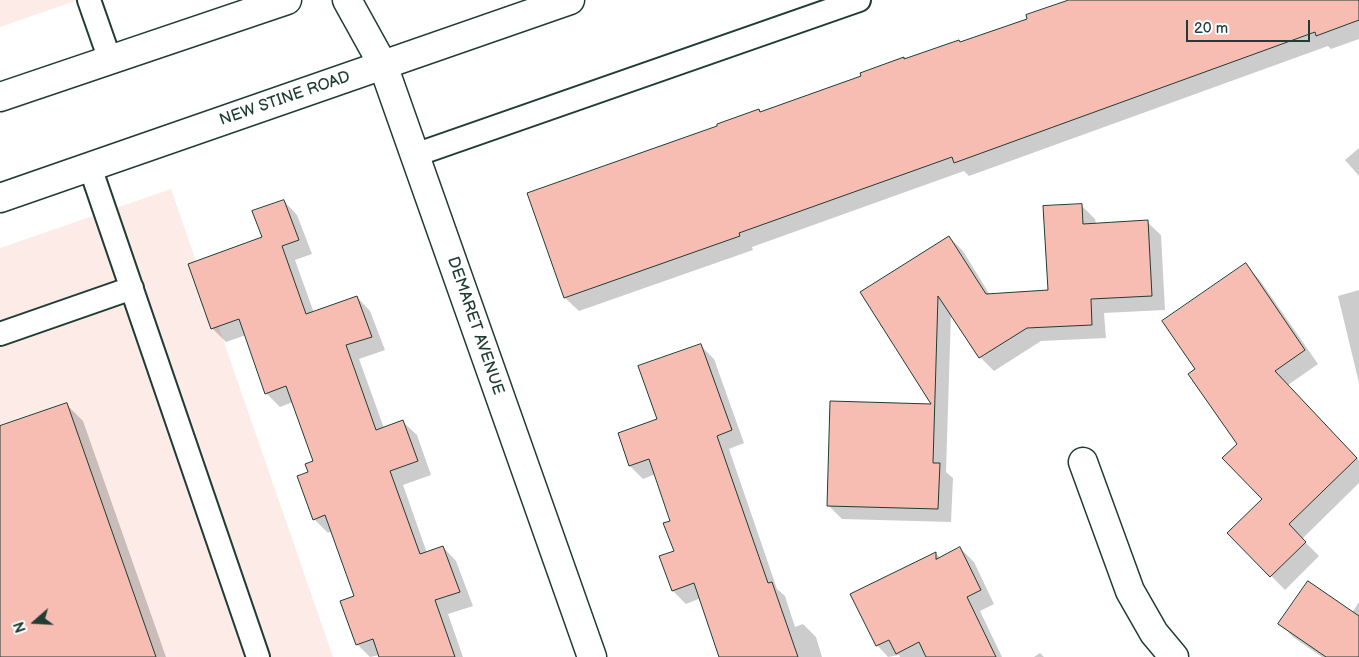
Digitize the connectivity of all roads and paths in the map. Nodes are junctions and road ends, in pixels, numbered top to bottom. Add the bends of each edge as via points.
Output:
1 (90, 0) edge
2 (287, 0) edge
3 (346, 0) edge
4 (570, 0) edge
5 (859, 0) edge
6 (110, 60) junction
7 (383, 65) junction
8 (0, 97) edge
9 (414, 155) junction
10 (90, 167) junction
11 (0, 198) edge
12 (132, 288) junction
13 (0, 334) edge
14 (1083, 462) dead end
15 (258, 657) edge
16 (592, 657) edge
17 (1174, 657) edge

1 - 6 lane
2 - 6 street
3 - 7 street, DEMARET AVENUE
4 - 7 street, NEW STINE ROAD
5 - 9 lane
6 - 8 street
7 - 9 street, DEMARET AVENUE
7 - 10 street, NEW STINE ROAD
9 - 16 street, DEMARET AVENUE
10 - 11 street, NEW STINE ROAD
10 - 12 lane
12 - 13 lane
12 - 15 lane
14 - 17 street via 1130,591 1154,633

